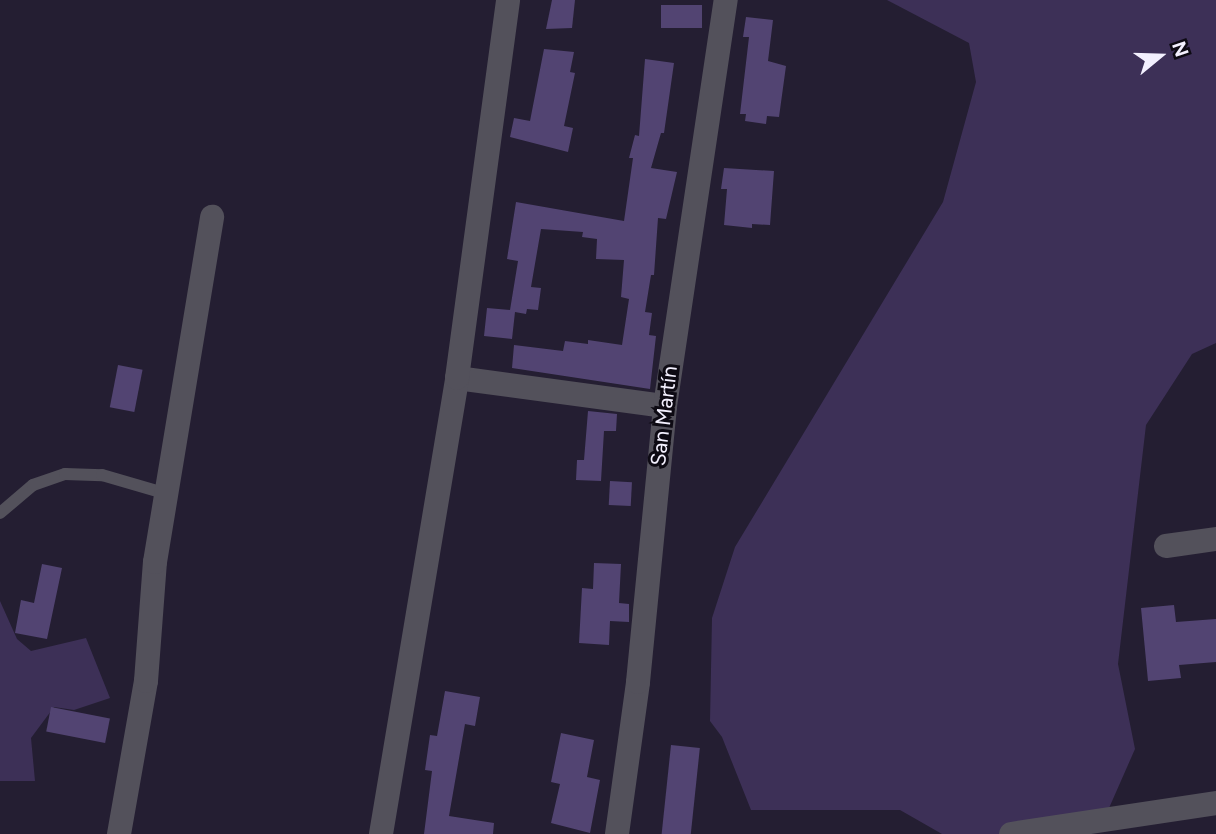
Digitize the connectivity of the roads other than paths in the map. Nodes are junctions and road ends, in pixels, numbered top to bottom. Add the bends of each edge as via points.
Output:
1 (508, 0) edge
2 (726, 0) edge
3 (212, 217) dead end
4 (457, 377) junction
5 (665, 406) junction
6 (167, 494) junction
7 (0, 513) edge
8 (1216, 539) edge
9 (1166, 546) dead end
10 (1216, 803) edge
11 (119, 834) edge
12 (381, 834) edge
13 (617, 834) edge
14 (1011, 834) edge

1 - 4 street
2 - 5 street, San Martín
3 - 6 street
4 - 5 street
4 - 12 street
5 - 13 street, San Martín via 638,682
6 - 7 lane via 102,475 65,474 33,485
6 - 11 street via 155,562 146,681
8 - 9 street
10 - 14 street

